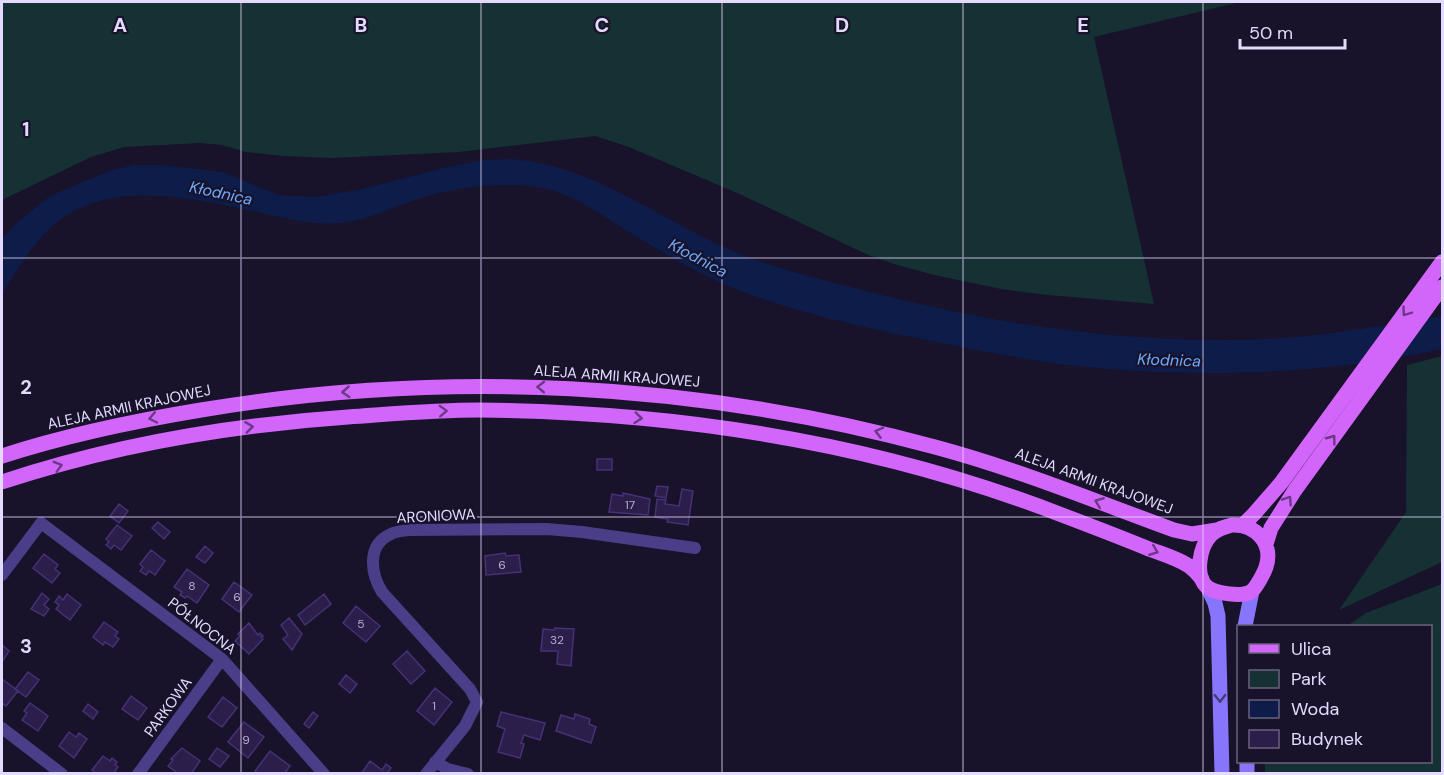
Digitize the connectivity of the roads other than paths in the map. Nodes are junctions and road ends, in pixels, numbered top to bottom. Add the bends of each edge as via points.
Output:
1 (1442, 263) edge
2 (1443, 288) edge
3 (2, 456) edge
4 (2, 482) edge
5 (1243, 525) junction
6 (1217, 530) junction
7 (1266, 544) junction
8 (695, 548) dead end
9 (2, 575) edge
10 (1205, 584) junction
11 (1252, 591) junction
12 (1245, 625) edge
13 (222, 659) junction
14 (2, 728) edge
15 (435, 762) junction
16 (62, 774) edge
17 (138, 774) edge
18 (324, 774) edge
19 (426, 774) edge
20 (468, 774) edge
21 (1222, 774) edge

1 -> 5 main road via 1331,416
7 -> 2 main road via 1270,528 1283,508
6 -> 3 main road, ALEJA ARMII KRAJOWEJ via 1192,534 1174,530 992,463 877,432 682,397 575,387 410,387 300,395 158,417
4 -> 10 main road via 169,440 301,420 477,410 624,416 763,434 929,471 1022,499 1120,537 1185,564
5 - 6 main road
5 - 7 main road via 1253,528
6 - 10 main road via 1203,551
7 - 11 main road via 1267,564
8 - 15 street, ARONIOWA via 547,529 410,530 383,539 373,555 372,569 382,592 470,689 477,702 465,726
9 - 13 street, PÓŁNOCNA via 41,523
10 - 11 main road via 1232,594
10 -> 21 main road via 1218,616
11 - 12 main road
13 - 17 street, PARKOWA
13 - 18 street, PÓŁNOCNA
14 - 16 street
15 - 19 street
15 - 20 street

